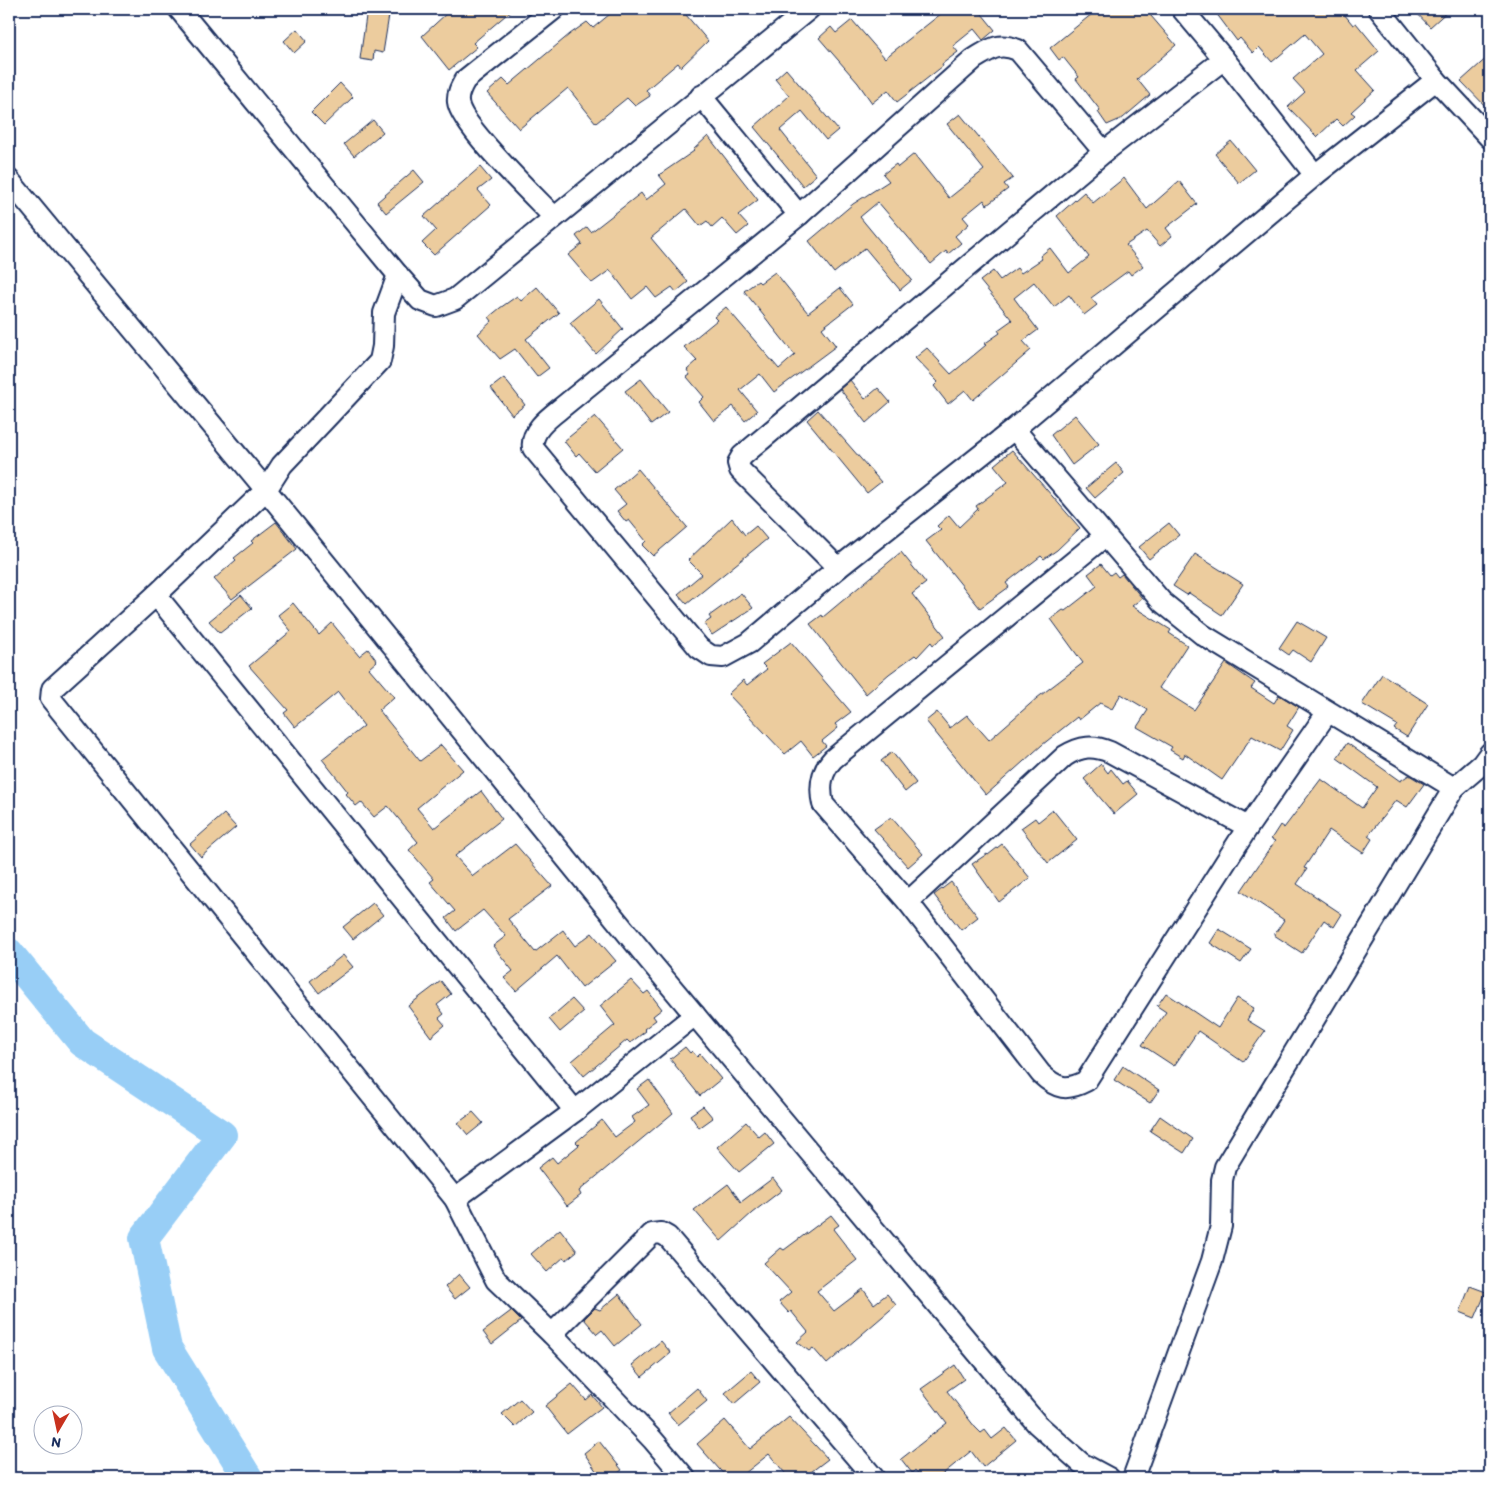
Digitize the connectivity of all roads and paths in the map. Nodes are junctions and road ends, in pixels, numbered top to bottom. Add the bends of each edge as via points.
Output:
1 (179, 9) edge
2 (554, 9) edge
3 (809, 9) edge
4 (1182, 9) edge
5 (1379, 9) edge
6 (1224, 59) junction
7 (1436, 80) junction
8 (701, 96) junction
9 (1490, 138) edge
10 (1104, 152) junction
11 (1315, 175) junction
12 (9, 180) edge
13 (799, 215) junction
14 (554, 217) junction
15 (398, 275) junction
16 (1014, 429) junction
17 (266, 490) junction
18 (1105, 536) junction
19 (838, 568) junction
20 (156, 595) junction
21 (1327, 713) junction
22 (1490, 753) edge
23 (1454, 788) junction
24 (1248, 827) junction
25 (908, 902) junction
26 (695, 1015) junction
27 (575, 1112) junction
28 (456, 1198) junction
29 (552, 1334) junction
30 (685, 1478) edge
31 (874, 1478) edge
32 (1109, 1478) edge
33 (1133, 1478) edge

1 - 15 street
2 - 14 street via 464,80 458,92 463,115 480,138
3 - 8 street
4 - 6 street
5 - 7 street
6 - 10 street
6 - 11 street
7 - 9 street
7 - 11 street
8 - 13 street
8 - 14 street
10 - 13 street via 1018,50 1006,45 994,47 974,59
10 - 19 street via 742,456 738,463 740,470
11 - 16 street
12 - 17 street
13 - 19 street via 566,404 537,431 532,443 699,648 711,656 723,657 749,643
14 - 15 street via 455,299 436,306 420,300
15 - 17 street via 384,313 380,361 282,464
16 - 18 street
16 - 19 street
17 - 20 street
17 - 26 street
18 - 21 street via 1162,602 1203,635 1262,669
18 - 25 street via 825,768 820,792 823,804
20 - 27 street
20 - 28 street via 52,689 51,699
21 - 23 street
21 - 24 street
22 - 23 street
23 - 33 street via 1225,1167 1221,1226 1212,1261
24 - 25 street via 1110,752 1090,746 1066,756
24 - 25 street via 1086,1081 1075,1087 1064,1089 1053,1085 1041,1074
26 - 27 street
26 - 32 street via 1037,1424 1081,1463
27 - 28 street
28 - 29 street via 496,1280
29 - 30 street
29 - 31 street via 652,1234 661,1233 668,1237

